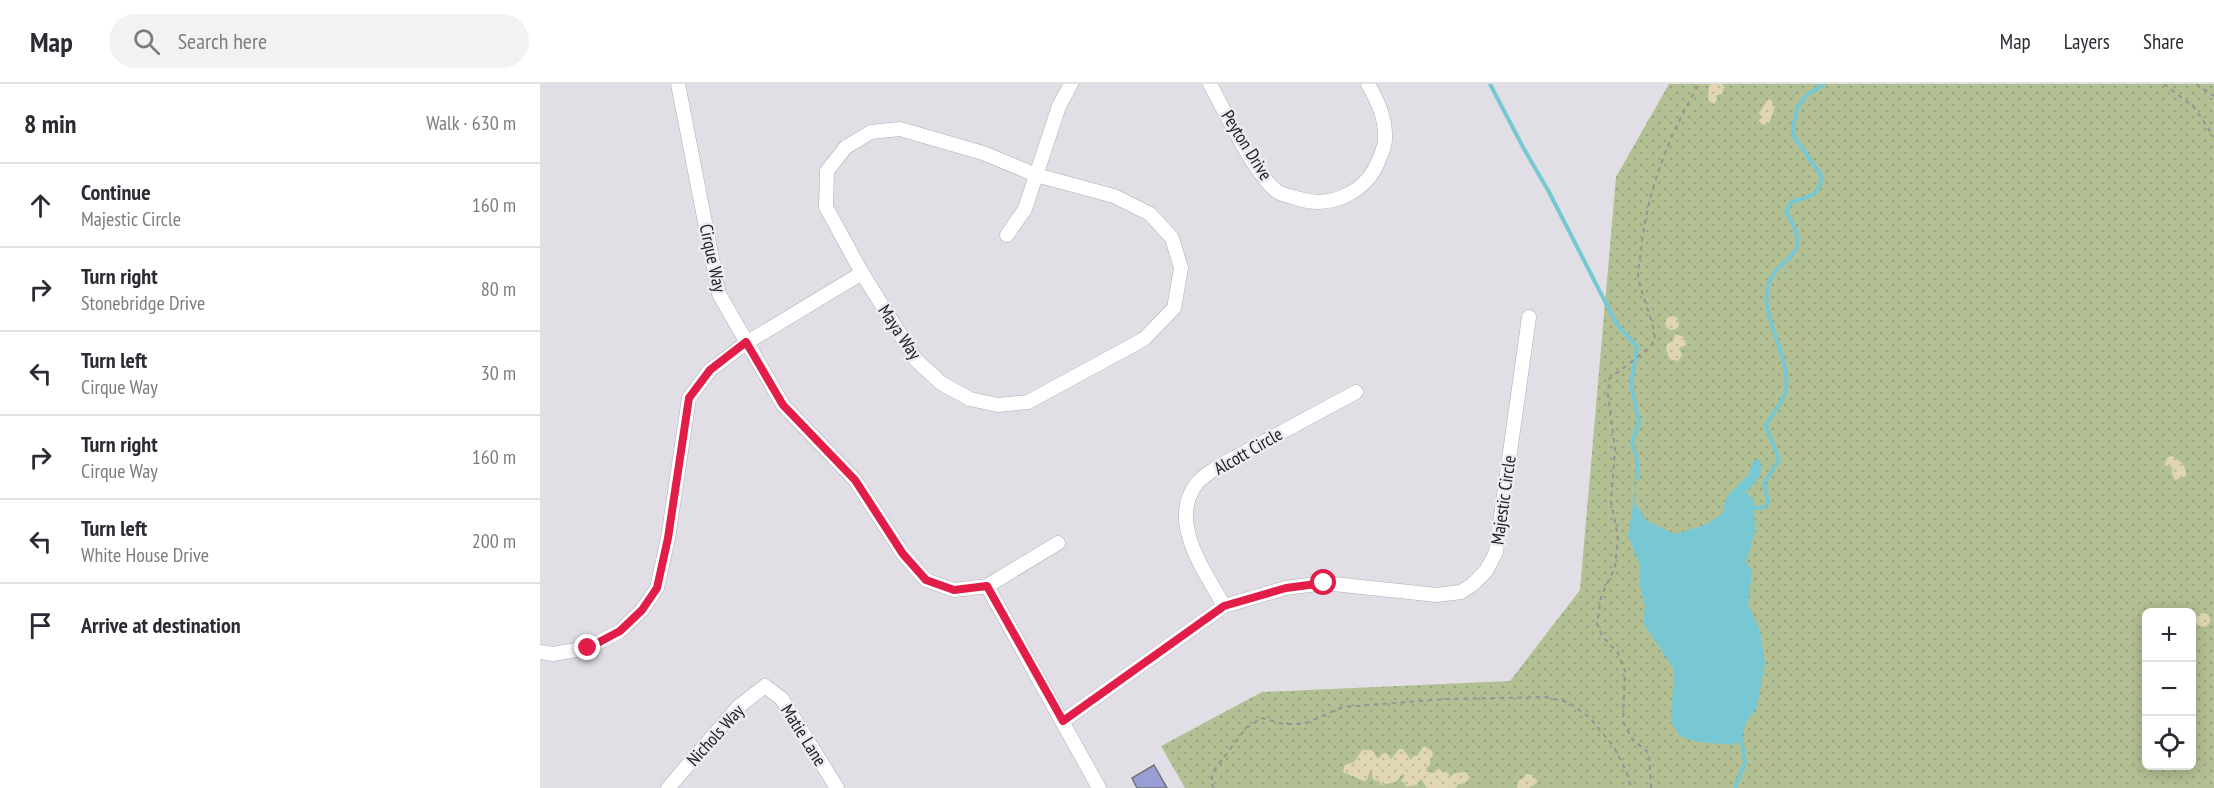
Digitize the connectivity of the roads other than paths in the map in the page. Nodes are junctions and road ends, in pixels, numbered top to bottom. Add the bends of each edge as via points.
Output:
1 (678, 84) edge
2 (1071, 84) edge
3 (1210, 84) edge
4 (1368, 84) edge
5 (1036, 175) junction
6 (1006, 235) dead end
7 (862, 273) junction
8 (1529, 317) dead end
9 (746, 342) junction
10 (1356, 392) dead end
11 (1058, 543) dead end
12 (987, 586) junction
13 (1224, 606) junction
14 (540, 652) edge
15 (765, 686) joint
16 (1063, 721) junction
17 (668, 788) edge
18 (837, 788) edge
19 (1099, 788) edge

1 - 9 street, Cirque Way via 719,294
2 - 5 street via 1059,106
3 - 4 street, Peyton Drive via 1261,175 1279,192 1303,201 1328,202 1347,196 1365,183 1377,167 1386,141 1383,111
5 - 6 street via 1025,209
5 - 7 street, Maya Way via 983,153 900,129 871,132 846,147 827,171 826,207
5 - 7 street, Maya Way via 1114,196 1150,214 1172,238 1181,268 1174,308 1144,339 1028,402 998,405 970,399 941,383 916,360
7 - 9 street
8 - 13 street, Majestic Circle via 1496,552 1473,584 1461,592 1437,595 1324,583 1286,588
9 - 12 street, Cirque Way via 783,405 855,480 903,554 926,580 954,590
9 - 14 street via 710,370 689,398 657,588 620,631 588,648 553,654
10 - 13 street, Alcott Circle via 1198,481 1185,517 1190,543
11 - 12 street, Cirque Way
12 - 16 street
13 - 16 street, Majestic Circle
15 - 17 street, Nichols Way via 738,707
15 - 18 street, Matie Lane via 783,699
16 - 19 street

